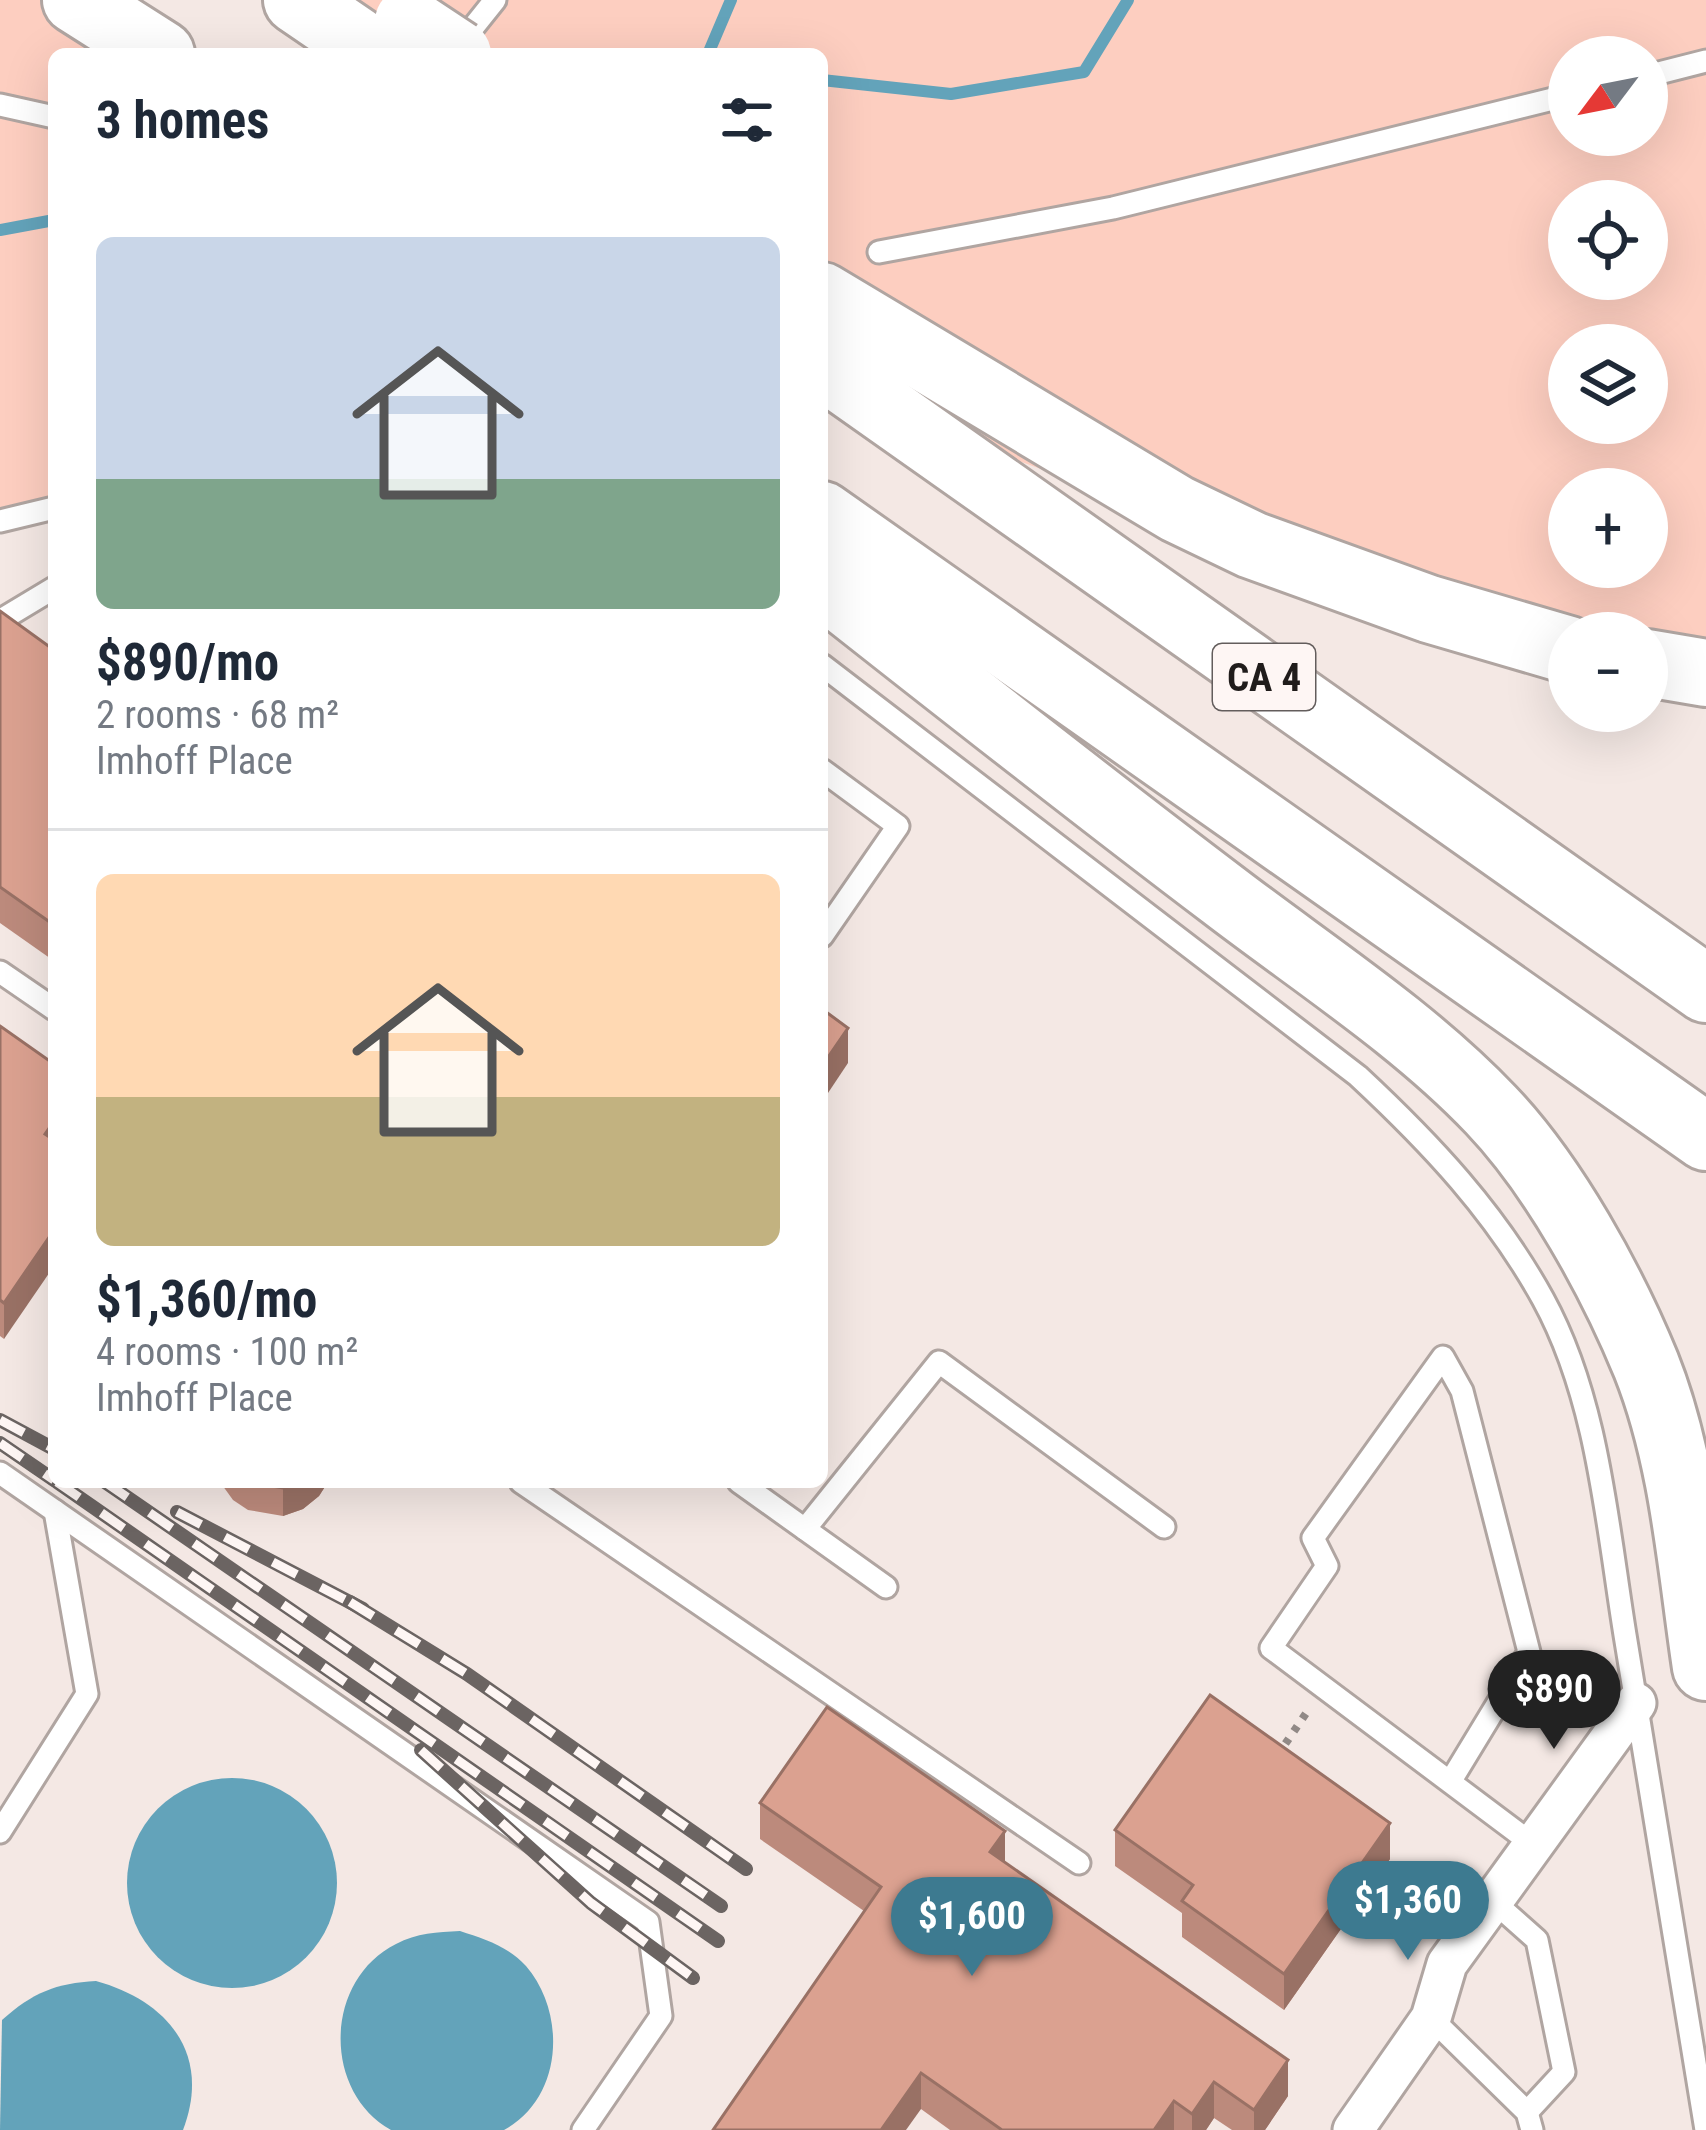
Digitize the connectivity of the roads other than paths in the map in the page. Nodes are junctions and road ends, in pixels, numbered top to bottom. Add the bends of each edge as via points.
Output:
1 (76, 0) edge
2 (495, 0) edge
3 (387, 31) edge
4 (152, 48) edge
5 (444, 48) edge
6 (456, 48) edge
7 (1706, 61) edge
8 (1668, 71) edge
9 (1548, 100) edge
10 (0, 105) edge
11 (48, 116) edge
12 (879, 252) dead end
13 (828, 323) edge
14 (828, 323) edge
15 (48, 509) edge
16 (828, 519) edge
17 (0, 521) edge
18 (828, 588) edge
19 (48, 592) edge
20 (6, 624) edge
21 (1548, 644) edge
22 (1668, 667) edge
23 (828, 670) edge
24 (1706, 673) edge
25 (828, 774) edge
26 (828, 927) edge
27 (0, 972) edge
28 (1706, 988) edge
29 (48, 1005) edge
30 (1706, 1137) edge
31 (0, 1472) edge
32 (529, 1488) edge
33 (748, 1488) edge
34 (56, 1510) junction
35 (1164, 1527) dead end
36 (806, 1529) junction
37 (886, 1586) dead end
38 (1706, 1667) edge
39 (1636, 1703) junction
40 (1450, 1782) junction
41 (0, 1832) edge
42 (1534, 1845) junction
43 (1079, 1863) dead end
44 (1493, 1900) junction
45 (1431, 2018) junction
46 (1530, 2121) edge
47 (583, 2130) edge
48 (1353, 2130) edge
49 (1706, 2130) edge

1 - 4 highway
2 - 6 lane
3 - 5 lane
7 - 8 lane
9 - 12 lane via 1113,208
10 - 11 lane
13 - 21 highway via 1233,536
14 - 28 highway, CA 4
15 - 17 lane
16 - 30 highway
18 - 38 highway via 1413,1040 1493,1112 1608,1280 1647,1367 1672,1442
19 - 20 lane
22 - 24 highway
23 - 39 lane via 1358,1076 1494,1217 1546,1303 1580,1390
25 - 26 lane via 898,826
27 - 29 lane
31 - 34 lane
32 - 43 lane
33 - 36 lane
34 - 41 lane via 87,1694
34 - 47 lane via 648,1922 662,2016
35 - 36 lane via 939,1362
36 - 37 lane
39 - 42 street
39 - 49 lane
40 - 40 lane via 1271,1648 1327,1566 1313,1538 1443,1358 1462,1391 1529,1652
40 - 42 lane
42 - 44 street
44 - 45 street via 1447,1964
44 - 46 lane via 1538,1940 1564,2072
45 - 46 lane
45 - 48 street

